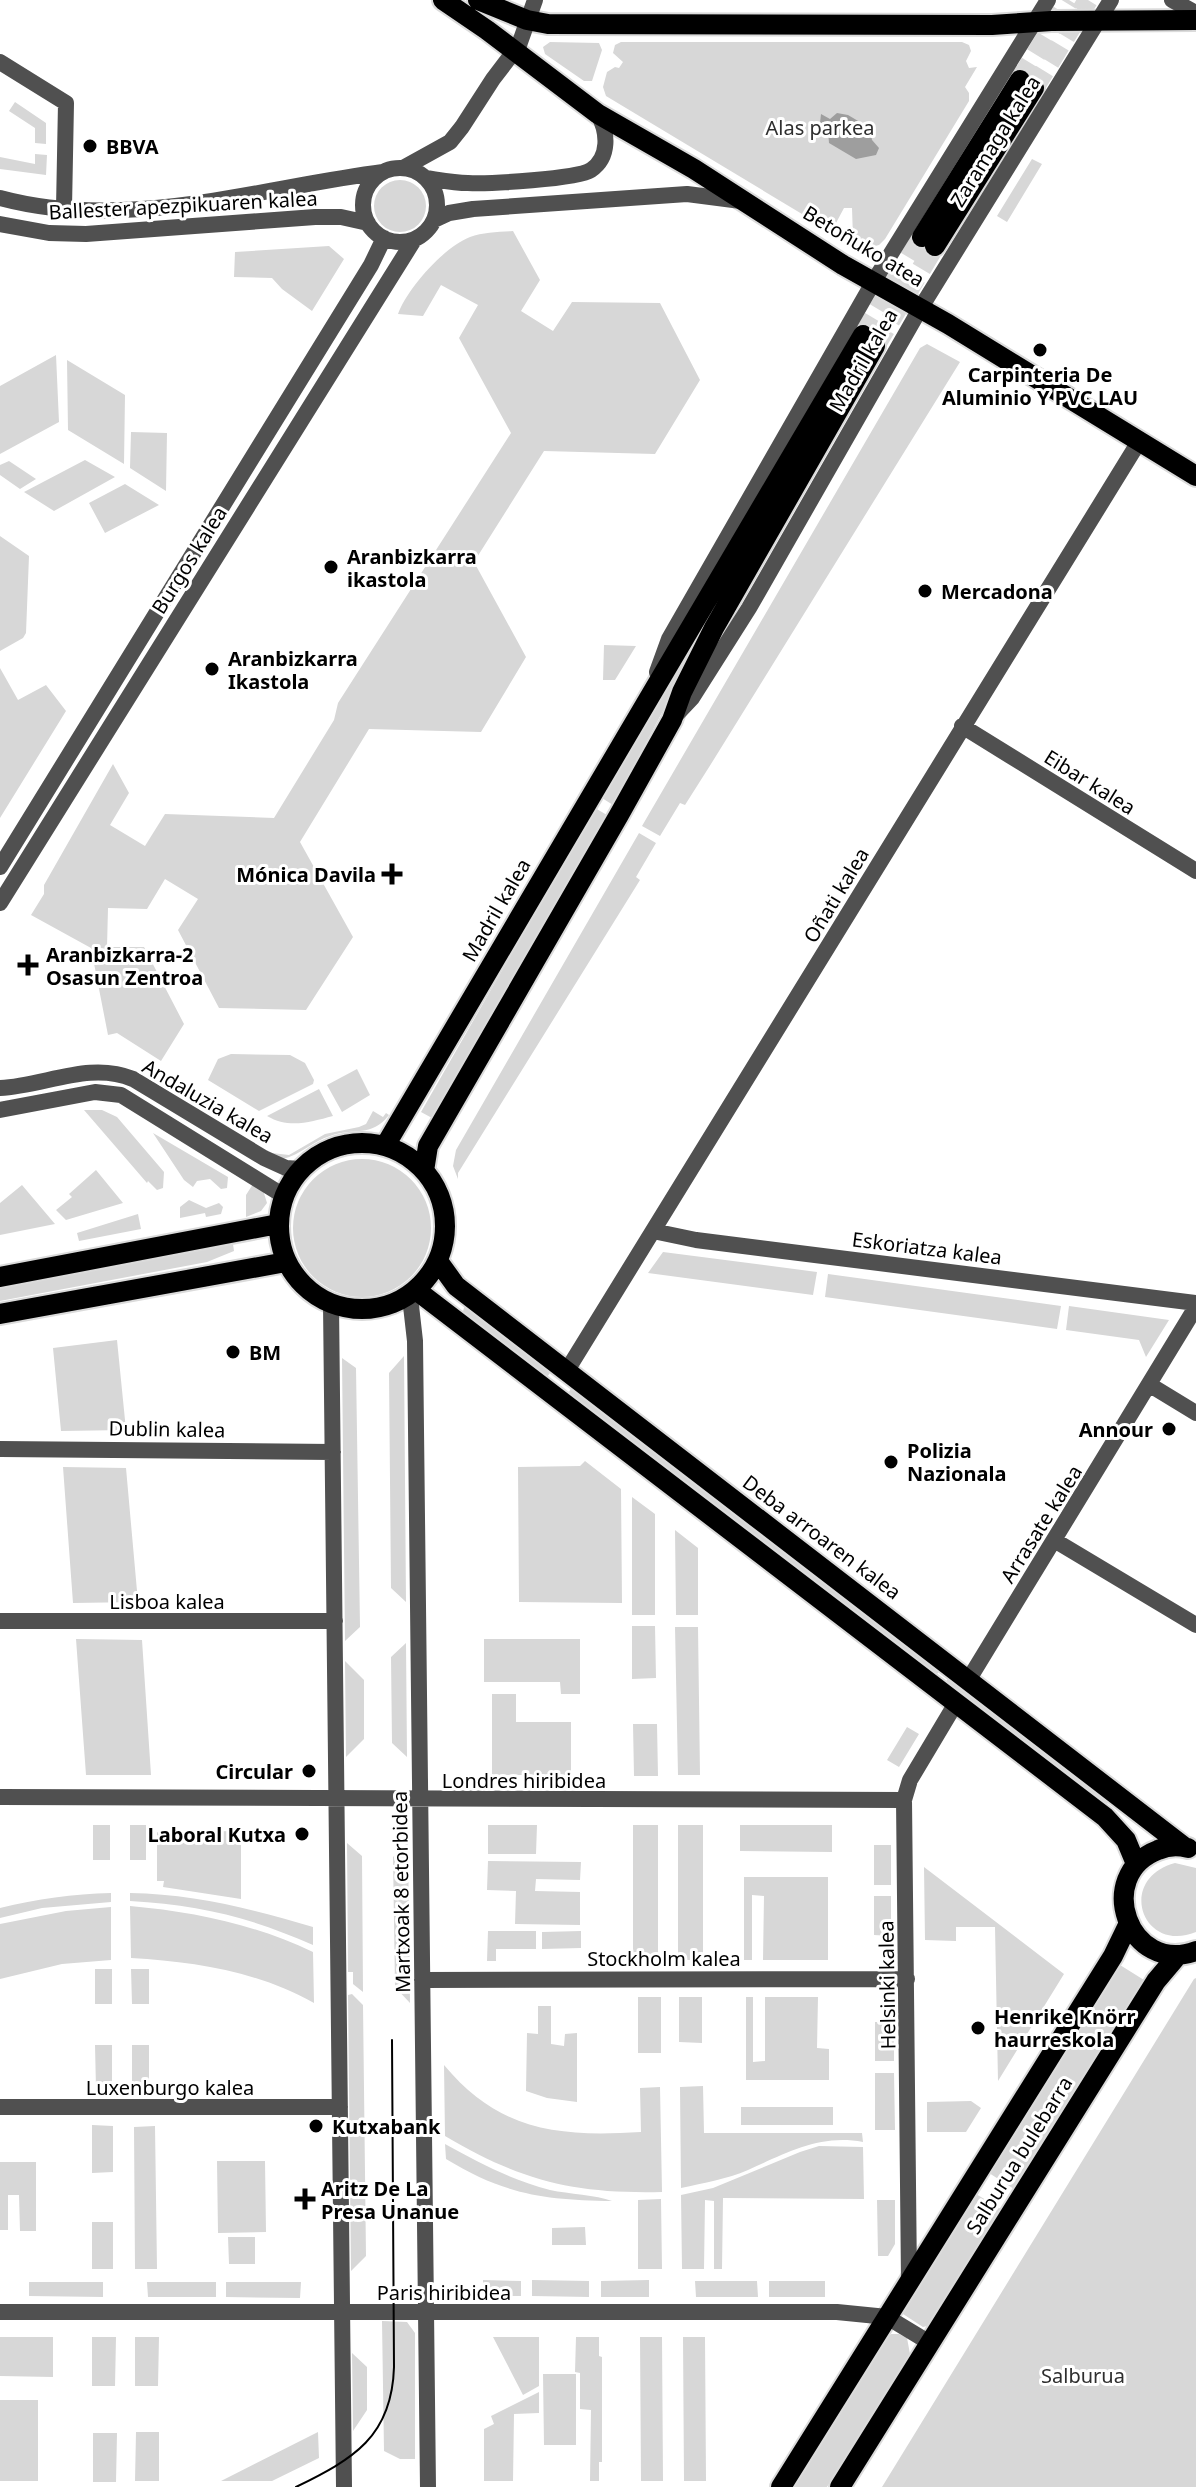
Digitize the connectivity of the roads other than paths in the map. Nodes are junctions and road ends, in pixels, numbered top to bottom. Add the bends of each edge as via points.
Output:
1 (443, 0) edge
2 (478, 0) edge
3 (535, 0) edge
4 (1048, 0) edge
5 (1111, 0) edge
6 (1172, 0) edge
7 (1196, 13) edge
8 (527, 20) junction
9 (1196, 20) edge
10 (1097, 21) junction
11 (1035, 22) junction
12 (514, 50) junction
13 (0, 62) edge
14 (1027, 84) tunnel mouth
15 (598, 114) junction
16 (403, 168) junction
17 (383, 172) junction
18 (425, 178) junction
19 (0, 198) edge
20 (747, 202) junction
21 (64, 208) junction
22 (434, 220) junction
23 (368, 223) junction
24 (0, 224) edge
25 (384, 238) junction
26 (414, 240) junction
27 (929, 242) tunnel mouth
28 (874, 281) junction
29 (920, 309) junction
30 (1140, 440) junction
31 (1196, 476) edge
32 (647, 698) junction
33 (672, 720) junction
34 (962, 726) junction
35 (0, 867) edge
36 (1196, 871) edge
37 (0, 903) edge
38 (0, 1088) edge
39 (0, 1110) edge
40 (385, 1146) junction
41 (300, 1169) junction
42 (424, 1171) junction
43 (284, 1196) junction
44 (278, 1224) junction
45 (653, 1231) junction
46 (438, 1261) junction
47 (286, 1262) junction
48 (0, 1277) edge
49 (413, 1294) junction
50 (331, 1304) junction
51 (1196, 1305) edge
52 (0, 1314) edge
53 (566, 1372) junction
54 (1150, 1385) junction
55 (1196, 1413) edge
56 (0, 1449) edge
57 (333, 1452) junction
58 (1054, 1540) junction
59 (0, 1621) edge
60 (335, 1621) junction
61 (1196, 1625) edge
62 (969, 1679) junction
63 (956, 1703) junction
64 (0, 1797) edge
65 (420, 1799) junction
66 (336, 1800) junction
67 (904, 1800) junction
68 (1189, 1848) edge
69 (1136, 1864) junction
70 (1128, 1925) junction
71 (1187, 1953) edge
72 (907, 1979) junction
73 (422, 1980) junction
74 (0, 2107) edge
75 (340, 2107) junction
76 (909, 2280) junction
77 (342, 2311) junction
78 (0, 2312) edge
79 (425, 2313) junction
80 (887, 2317) junction
81 (930, 2343) junction
82 (344, 2487) edge
83 (428, 2487) edge
84 (781, 2487) edge
85 (840, 2487) edge

1 - 12 main road, Betoñuko atea
2 - 8 main road
3 - 8 street
4 - 11 street, Zaramaga kalea
5 - 10 street, Zaramaga kalea
6 - 7 street
8 - 11 main road
8 - 12 street
9 - 10 main road
10 - 11 main road
10 - 29 street, Zaramaga kalea
11 - 28 street, Zaramaga kalea
12 - 15 main road, Betoñuko atea
12 - 16 street via 450,142
13 - 21 street via 66,103
14 - 27 main road, Zaramaga kalea
15 - 18 street via 606,143 603,156 588,172 469,183
15 - 20 main road, Betoñuko atea
16 - 17 street
16 - 18 street
17 - 21 street, Ballester apezpikuaren kalea via 178,206
17 - 23 street via 367,189
18 - 22 street via 436,198
19 - 21 street, Ballester apezpikuaren kalea
20 - 22 street via 687,194 473,209
20 - 28 main road, Betoñuko atea
22 - 26 street
23 - 24 street, Ballester apezpikuaren kalea via 315,217 86,234
23 - 25 street
25 - 26 street
25 - 35 street, Burgos kalea
26 - 37 street, Burgos kalea
28 - 29 main road, Betoñuko atea
28 - 32 street, Madril kalea via 669,639
29 - 30 main road, Betoñuko atea
29 - 33 street, Madril kalea via 749,608 692,698
30 - 31 main road, Betoñuko atea
30 - 34 street, Oñati kalea
32 - 33 main road, Madril kalea via 869,341 714,628
32 - 40 main road, Madril kalea
33 - 42 main road, Madril kalea via 428,1146
34 - 36 street, Eibar kalea
34 - 45 street, Oñati kalea
38 - 41 street, Andaluzia kalea via 89,1072 117,1073 264,1158
39 - 43 street, Andaluzia kalea via 95,1092 121,1095
40 - 41 main road via 340,1145
40 - 42 main road
41 - 43 main road
42 - 46 main road via 443,1206
43 - 44 main road
44 - 47 main road
44 - 48 main road
45 - 51 street, Eskoriatza kalea
45 - 53 street, Oñati kalea
46 - 49 main road
46 - 53 main road, Deba arroaren kalea via 456,1286
47 - 50 main road via 304,1287
47 - 52 main road
49 - 50 main road via 370,1310
49 - 63 main road
49 - 65 street, Martxoak 8 etorbidea
50 - 57 street
51 - 54 street, Arrasate kalea
53 - 62 main road, Deba arroaren kalea
54 - 55 street
54 - 58 street, Arrasate kalea
56 - 57 street, Dublin kalea
57 - 60 street
58 - 61 street
58 - 62 street, Arrasate kalea
59 - 60 street, Lisboa kalea
60 - 66 street
62 - 68 main road, Deba arroaren kalea
63 - 67 street, Helsinki kalea via 906,1787
63 - 69 main road via 1105,1817 1126,1840
64 - 66 street, Londres hiribidea
65 - 66 street, Londres hiribidea
65 - 67 street, Londres hiribidea
65 - 73 street, Martxoak 8 etorbidea
66 - 75 street
67 - 72 street, Helsinki kalea
68 - 69 main road via 1157,1850
69 - 70 main road via 1125,1883
70 - 71 main road via 1149,1947
70 - 76 main road, Salburua bulebarra
71 - 81 main road, Salburua bulebarra via 1156,1981
72 - 73 street, Stockholm kalea
72 - 76 street, Helsinki kalea
73 - 79 street, Martxoak 8 etorbidea
74 - 75 street, Luxenburgo kalea
75 - 77 street
76 - 80 main road, Salburua bulebarra
77 - 78 street, Paris hiribidea
77 - 79 street, Paris hiribidea
77 - 82 street
79 - 80 street, Paris hiribidea via 837,2312
79 - 83 street, Martxoak 8 etorbidea
80 - 81 street
80 - 84 main road, Salburua bulebarra
81 - 85 main road, Salburua bulebarra

